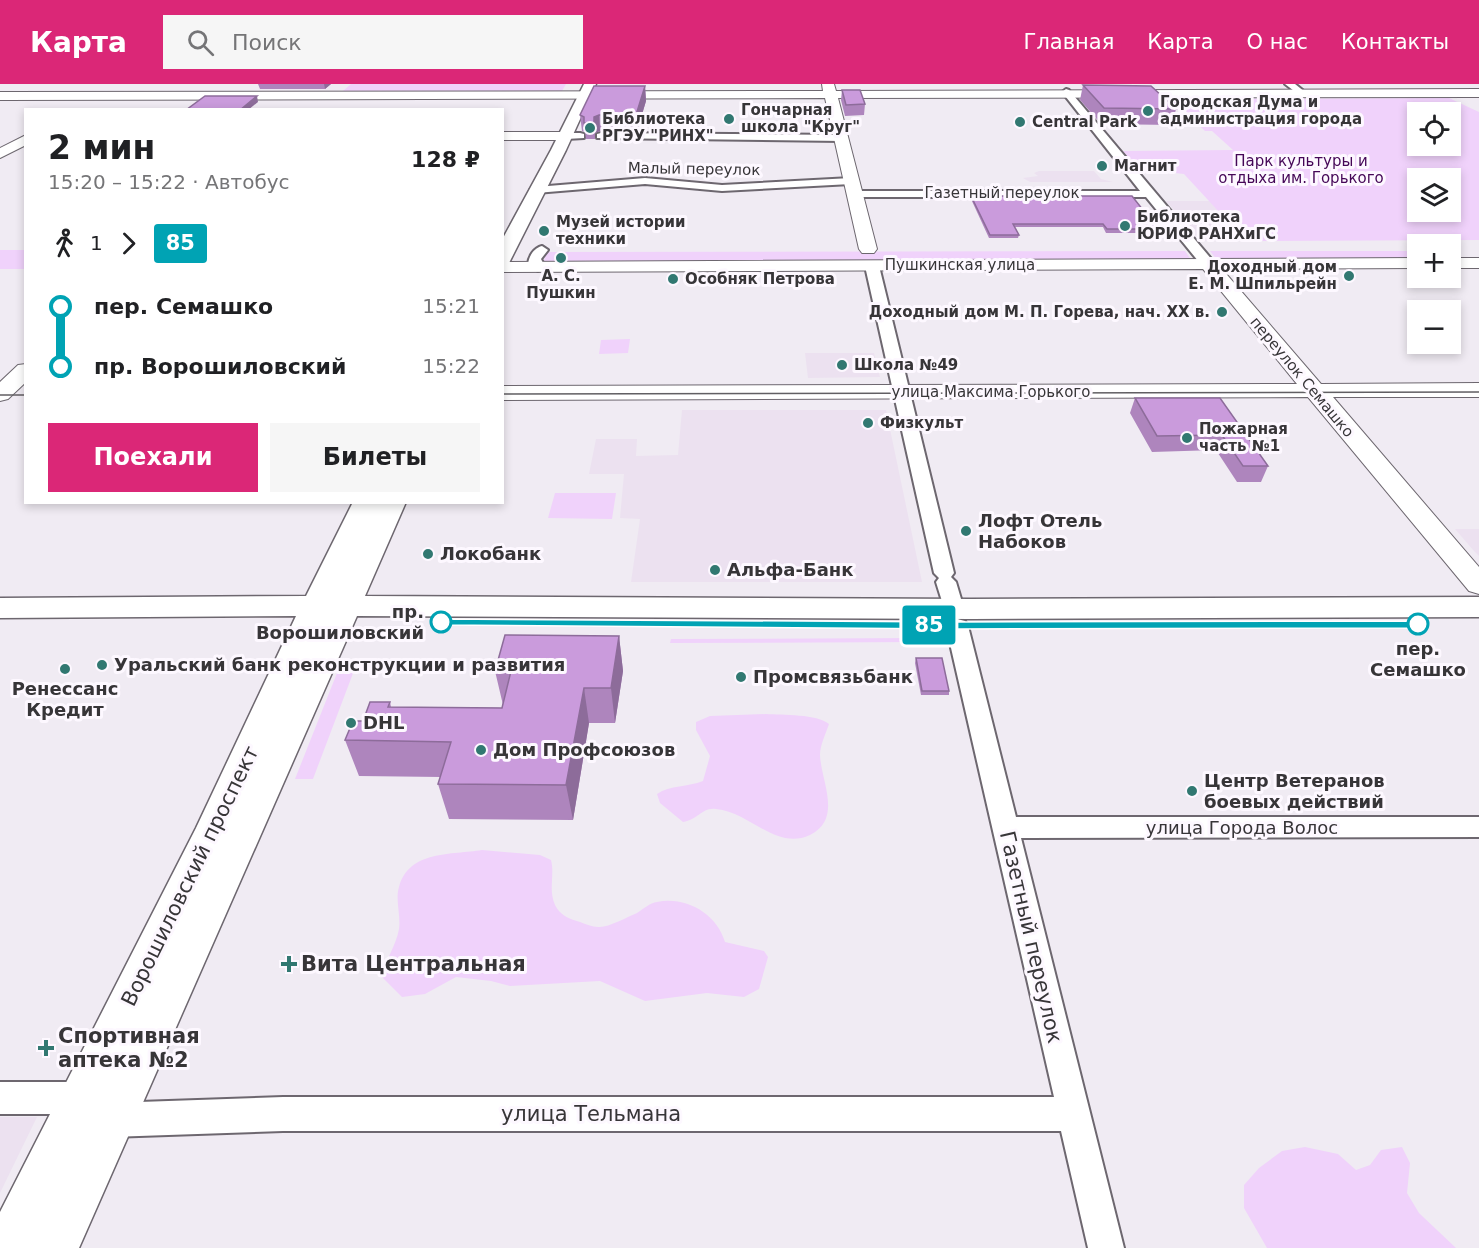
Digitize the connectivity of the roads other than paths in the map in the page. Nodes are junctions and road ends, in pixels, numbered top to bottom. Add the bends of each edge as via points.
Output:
1 (120, 84) edge
2 (347, 84) edge
3 (1289, 84) edge
4 (831, 90) edge
5 (1064, 90) edge
6 (580, 91) edge
7 (1301, 92) junction
8 (1479, 92) edge
9 (0, 94) edge
10 (102, 95) junction
11 (335, 95) junction
12 (79, 108) edge
13 (320, 108) edge
14 (0, 135) edge
15 (504, 136) edge
16 (567, 136) junction
17 (601, 136) edge
18 (24, 137) edge
19 (24, 138) edge
20 (842, 138) junction
21 (0, 154) edge
22 (853, 187) junction
23 (536, 190) junction
24 (1149, 194) junction
25 (504, 227) edge
26 (1407, 249) edge
27 (1461, 249) edge
28 (1479, 249) edge
29 (504, 256) edge
30 (1201, 256) junction
31 (870, 257) junction
32 (1407, 263) edge
33 (1461, 263) edge
34 (1479, 263) edge
35 (24, 372) edge
36 (1313, 390) junction
37 (1479, 390) edge
38 (901, 392) junction
39 (504, 393) edge
40 (0, 395) edge
41 (24, 397) edge
42 (365, 504) edge
43 (392, 504) edge
44 (1479, 585) edge
45 (950, 597) junction
46 (1479, 607) edge
47 (0, 608) edge
48 (326, 614) junction
49 (0, 623) edge
50 (1479, 624) edge
51 (1479, 827) edge
52 (1005, 828) junction
53 (0, 1098) edge
54 (96, 1109) junction
55 (1073, 1114) junction
56 (10, 1248) edge
57 (52, 1248) edge
58 (1106, 1248) edge

1 - 10 main road
2 - 11 main road
3 - 7 street
4 - 5 main road
4 - 6 main road
4 - 20 main road, Газетный переулок
5 - 7 main road
5 - 8 main road
5 - 24 street, переулок Семашко
6 - 11 main road
6 - 16 main road
7 - 8 main road
9 - 10 main road
10 - 11 main road
10 - 12 main road
11 - 13 main road
14 - 18 main road
15 - 16 main road
16 - 23 main road
16 - 25 main road
17 - 20 street
19 - 21 main road
20 - 22 main road, Газетный переулок
22 - 23 street, Малый переулок via 729,188 645,182
22 - 24 street, Газетный переулок
22 - 31 main road, Газетный переулок
23 - 29 main road
24 - 30 street, переулок Семашко
26 - 30 main road, Пушкинская улица
27 - 28 main road
29 - 31 main road, Пушкинская улица
30 - 31 main road, Пушкинская улица
30 - 32 main road, Пушкинская улица
30 - 36 main road, переулок Семашко
31 - 38 street, Газетный переулок
33 - 34 main road
35 - 40 main road
36 - 37 main road, улица Максима Горького
36 - 38 main road, улица Максима Горького
36 - 44 main road, переулок Семашко
38 - 39 main road, улица Максима Горького
38 - 45 street, Газетный переулок
40 - 41 main road
42 - 48 main road, Ворошиловский проспект
43 - 48 main road, Ворошиловский проспект
45 - 46 main road
45 - 48 main road
45 - 50 main road
45 - 52 street, Газетный переулок
47 - 48 main road
48 - 49 main road
48 - 54 main road, Ворошиловский проспект
51 - 52 street, улица Города Волос
52 - 55 street, Газетный переулок
53 - 54 street, улица Тельмана
54 - 55 street, улица Тельмана via 283,1114
54 - 56 main road, Ворошиловский проспект
54 - 57 main road, Ворошиловский проспект
55 - 58 street, Газетный переулок

